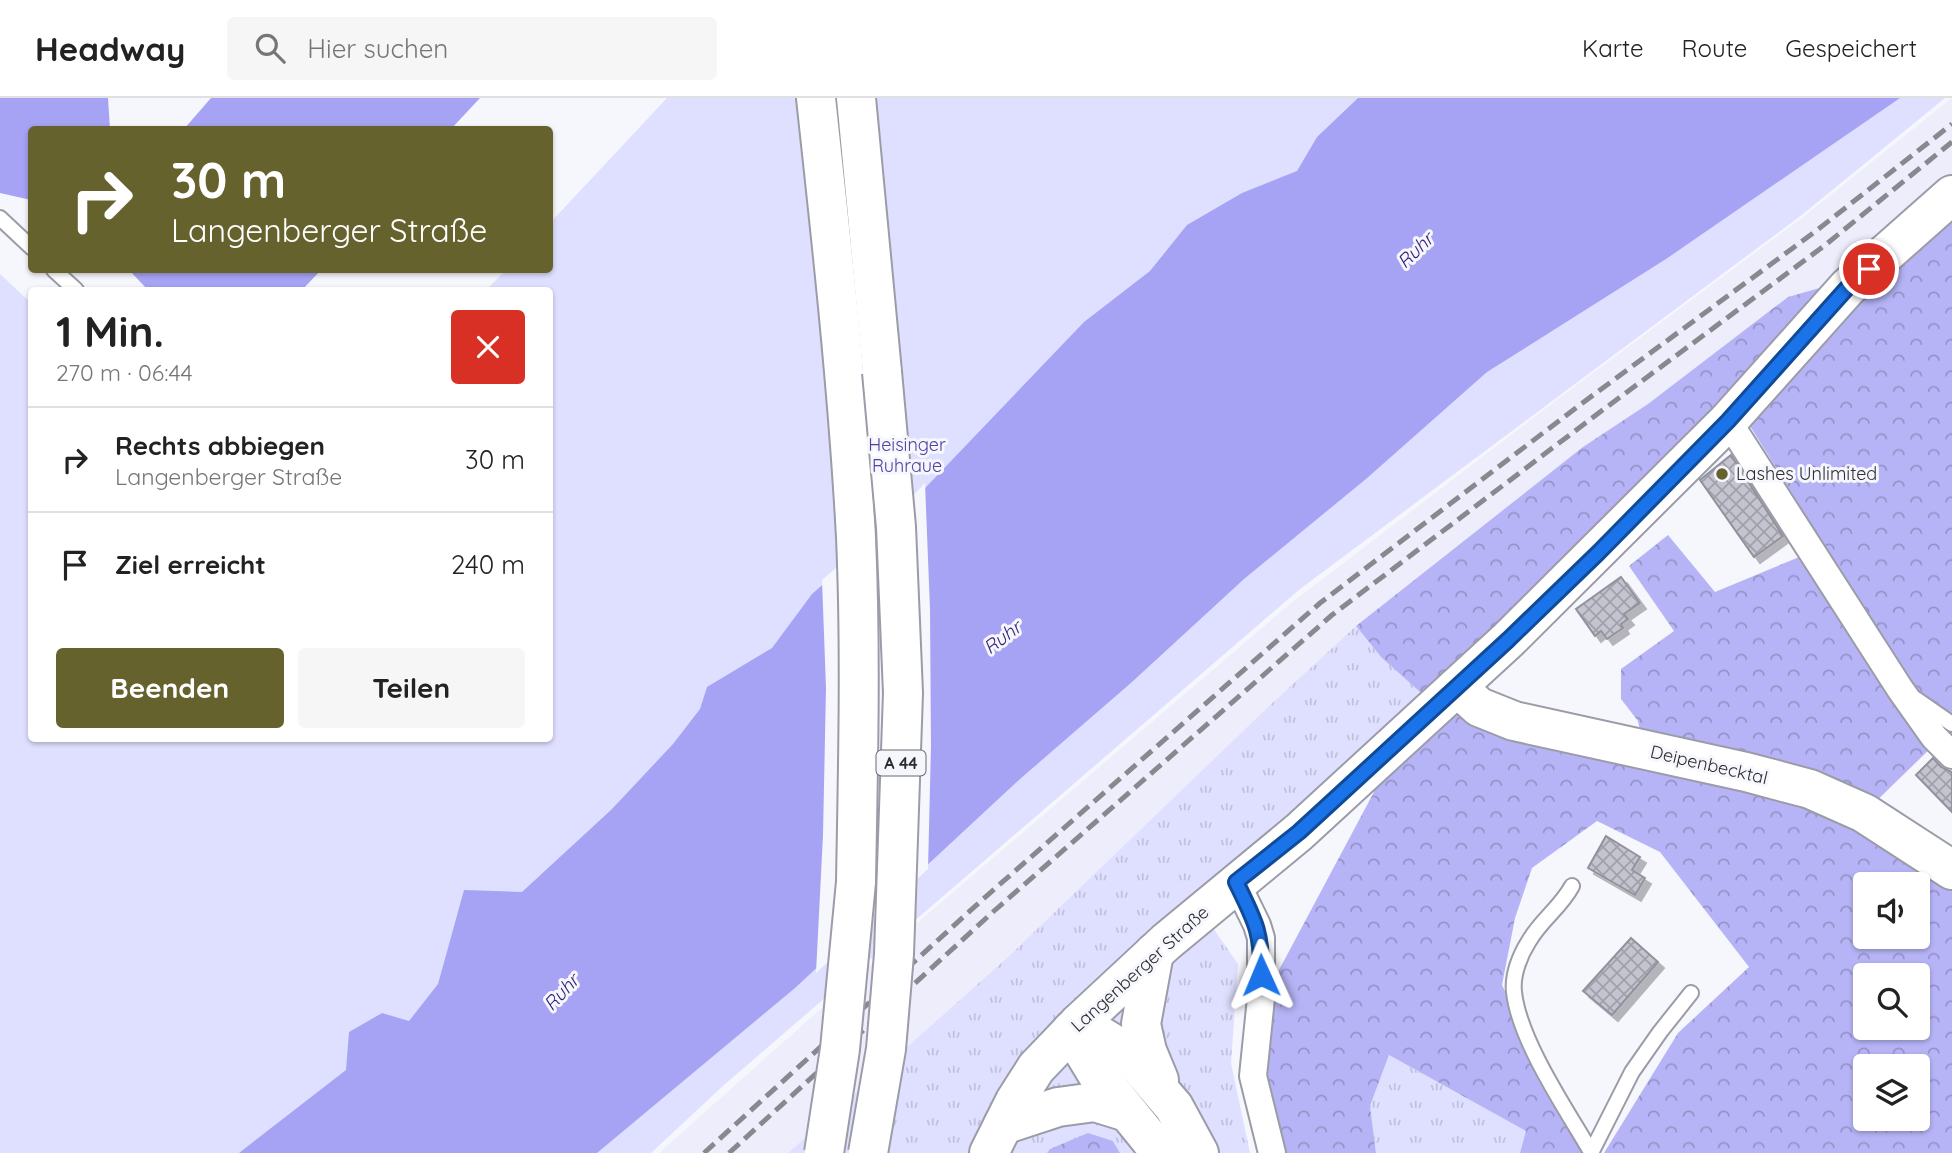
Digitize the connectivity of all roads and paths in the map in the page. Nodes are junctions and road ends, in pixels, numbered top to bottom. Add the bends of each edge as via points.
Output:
1 (816, 98) edge
2 (856, 98) edge
3 (1952, 195) edge
4 (0, 218) edge
5 (28, 244) edge
6 (57, 273) edge
7 (73, 287) edge
8 (1728, 421) junction
9 (1457, 687) junction
10 (1900, 689) junction
11 (1952, 724) edge
12 (1952, 755) edge
13 (1952, 870) edge
14 (1236, 882) junction
15 (1572, 886) dead end
16 (1154, 953) junction
17 (1691, 993) dead end
18 (1075, 1027) junction
19 (1164, 1092) junction
20 (1124, 1111) junction
21 (996, 1139) edge
22 (824, 1153) edge
23 (868, 1153) edge
24 (1161, 1153) edge
25 (1199, 1153) edge
26 (1272, 1153) edge
27 (1591, 1153) edge

1 - 22 main road, A 44, bridge via 846,384 856,539 859,717 856,882 840,1049
2 - 23 main road, A 44, bridge via 896,527 903,693 894,954 886,1049
3 - 8 main road, Langenberger Straße via 1848,287
4 - 5 lane
6 - 7 lane
8 - 9 main road, Langenberger Straße
8 - 10 street
9 - 13 main road, Deipenbecktal via 1479,706 1514,721 1810,789 1864,813
9 - 14 main road, Langenberger Straße via 1299,832
10 - 11 lane
10 - 12 street
14 - 16 main road, Langenberger Straße
14 - 26 street via 1261,938 1253,1076
15 - 27 lane via 1564,902 1528,942 1515,973 1514,993 1527,1040
16 - 18 main road, Langenberger Straße
16 - 19 main road via 1141,1024
17 - 27 lane via 1632,1072
18 - 19 main road via 1127,1052
18 - 20 main road via 1097,1074
18 - 21 main road, Langenberger Straße via 1036,1068
19 - 25 main road
20 - 21 main road via 1095,1102 1058,1107
20 - 24 main road

